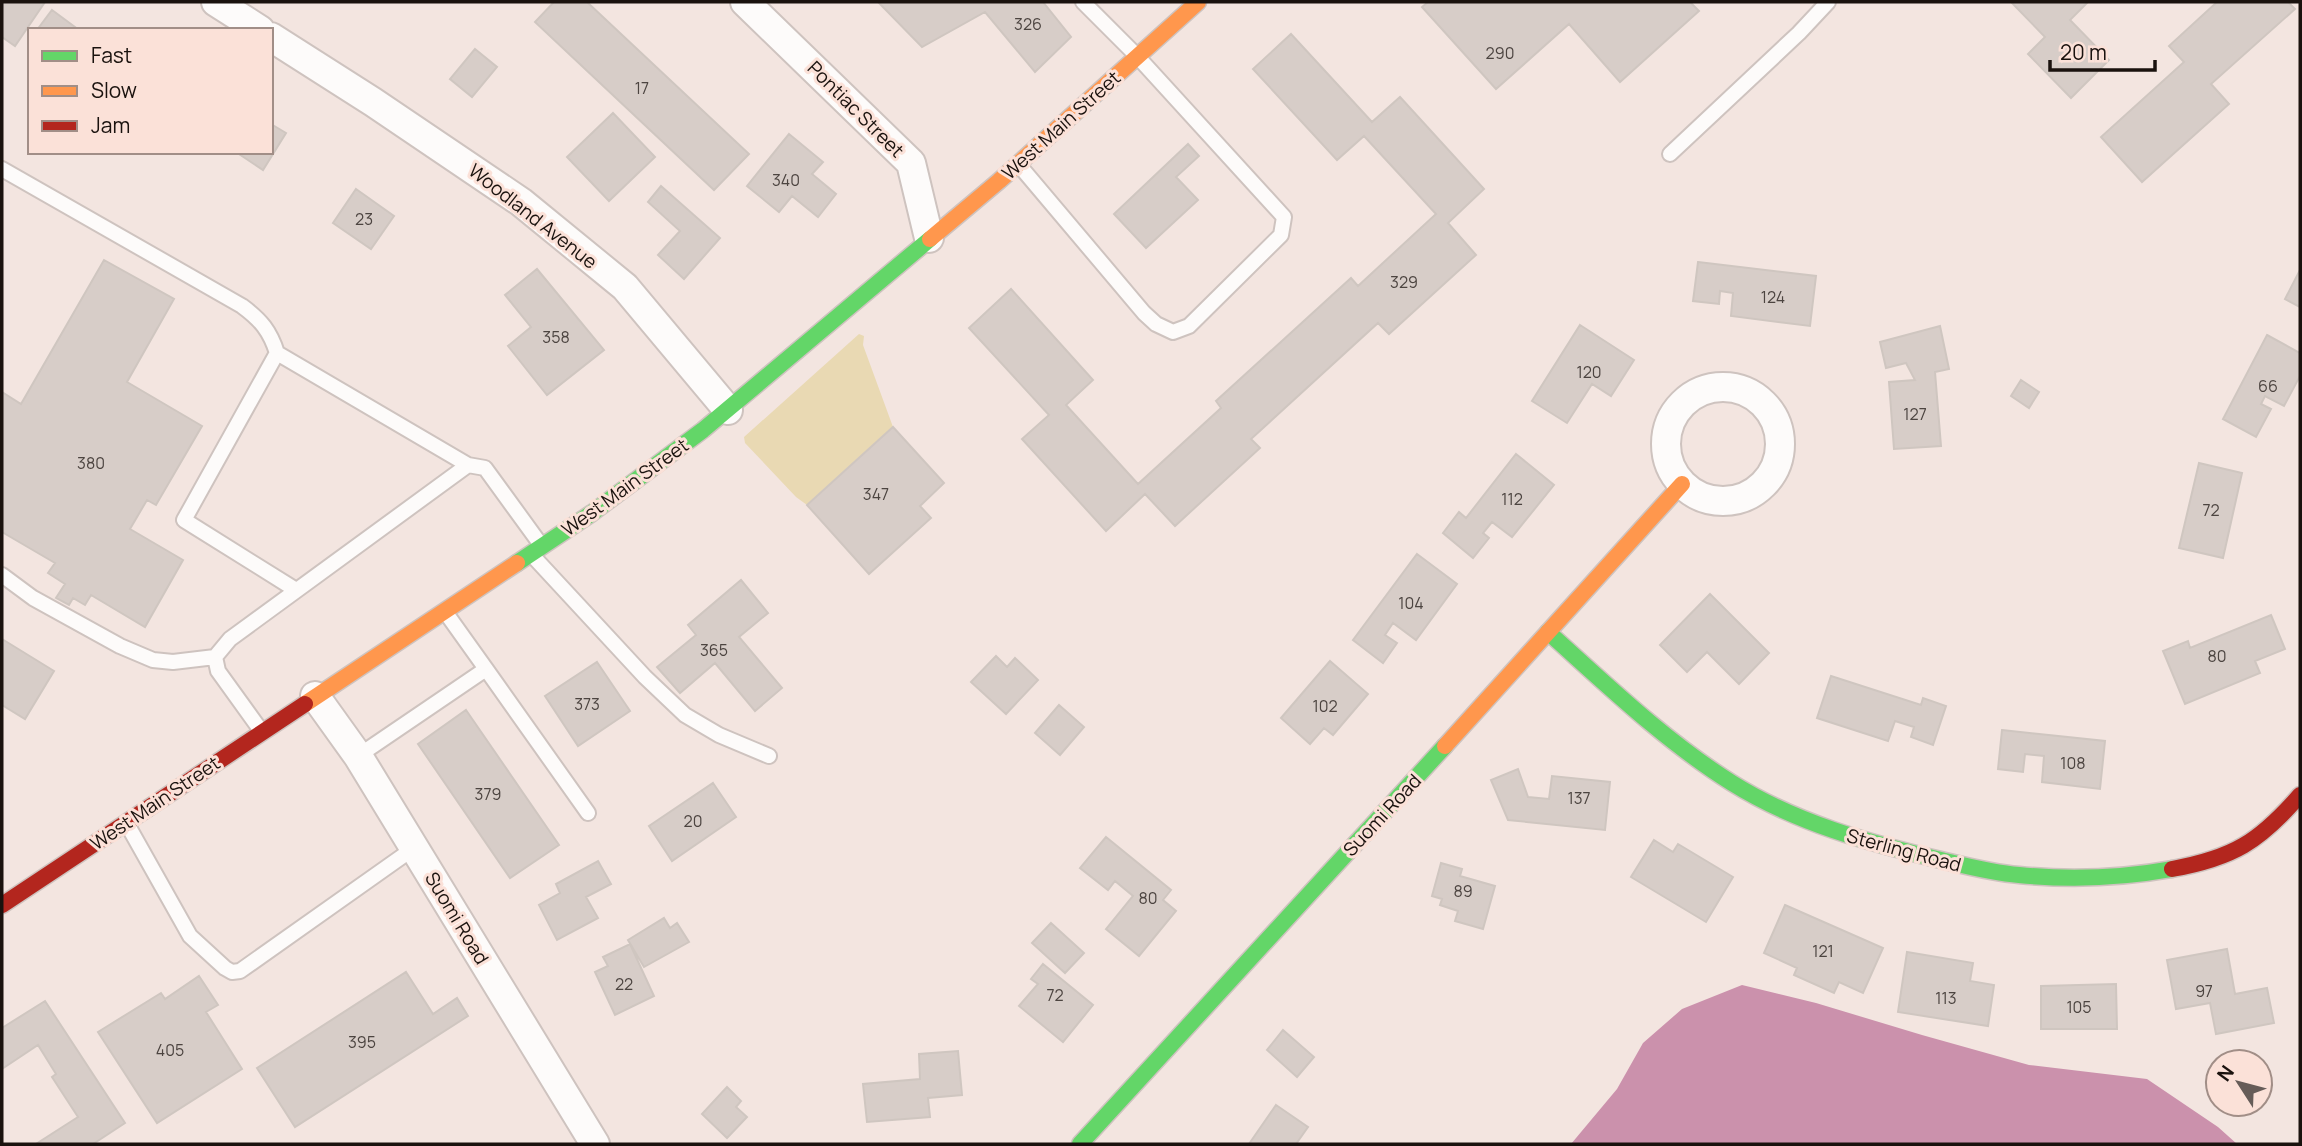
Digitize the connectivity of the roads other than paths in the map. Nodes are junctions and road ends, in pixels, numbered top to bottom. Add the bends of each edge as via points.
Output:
1 (216, 2) edge
2 (745, 2) edge
3 (1083, 2) edge
4 (1198, 2) edge
5 (1828, 2) edge
6 (257, 28) edge
7 (273, 38) edge
8 (1137, 56) junction
9 (1670, 154) dead end
10 (1018, 164) junction
11 (2, 169) edge
12 (929, 238) junction
13 (277, 353) junction
14 (728, 410) junction
15 (468, 465) junction
16 (1682, 484) junction
17 (536, 549) junction
18 (2, 575) edge
19 (296, 590) junction
20 (444, 609) junction
21 (1548, 632) junction
22 (215, 657) junction
23 (486, 669) junction
24 (315, 696) junction
25 (262, 732) junction
26 (358, 755) junction
27 (769, 756) dead end
28 (2300, 795) edge
29 (588, 813) dead end
30 (127, 823) junction
31 (414, 848) junction
32 (2, 905) edge
33 (595, 1144) edge
34 (1080, 1144) edge

1 - 6 street
2 - 12 street, Pontiac Street via 911,163
3 - 8 lane
4 - 8 street, West Main Street
5 - 9 lane
7 - 14 street, Woodland Avenue via 521,202 625,287
8 - 10 street, West Main Street
8 - 10 lane via 1284,218 1281,235 1189,326 1173,332 1144,313
10 - 12 street, West Main Street
11 - 13 lane via 242,306 271,333
12 - 14 street, West Main Street
13 - 15 lane
13 - 19 lane via 184,520
14 - 17 street, West Main Street via 624,491
15 - 17 lane via 485,468
15 - 19 lane
16 - 16 street via 1717,501 1731,501 1755,491 1778,459 1779,432 1768,408 1745,391 1732,388 1718,387 1691,397 1668,431 1668,459
16 - 21 street, Suomi Road
17 - 20 street, West Main Street
17 - 27 lane via 645,677 685,715
18 - 22 lane via 33,598 153,660
19 - 22 lane via 230,639
20 - 23 lane
20 - 24 street, West Main Street
21 - 28 street, Sterling Road via 1691,755 1764,801 1835,831 1979,869 2072,878 2169,870 2235,852
21 - 34 street, Suomi Road
22 - 25 lane via 218,671
23 - 26 lane
23 - 29 lane
24 - 25 street, West Main Street
24 - 26 street, Suomi Road
25 - 30 street, West Main Street
26 - 31 street, Suomi Road
30 - 31 lane via 190,936 232,972 240,971
30 - 32 street, West Main Street
31 - 33 street, Suomi Road

